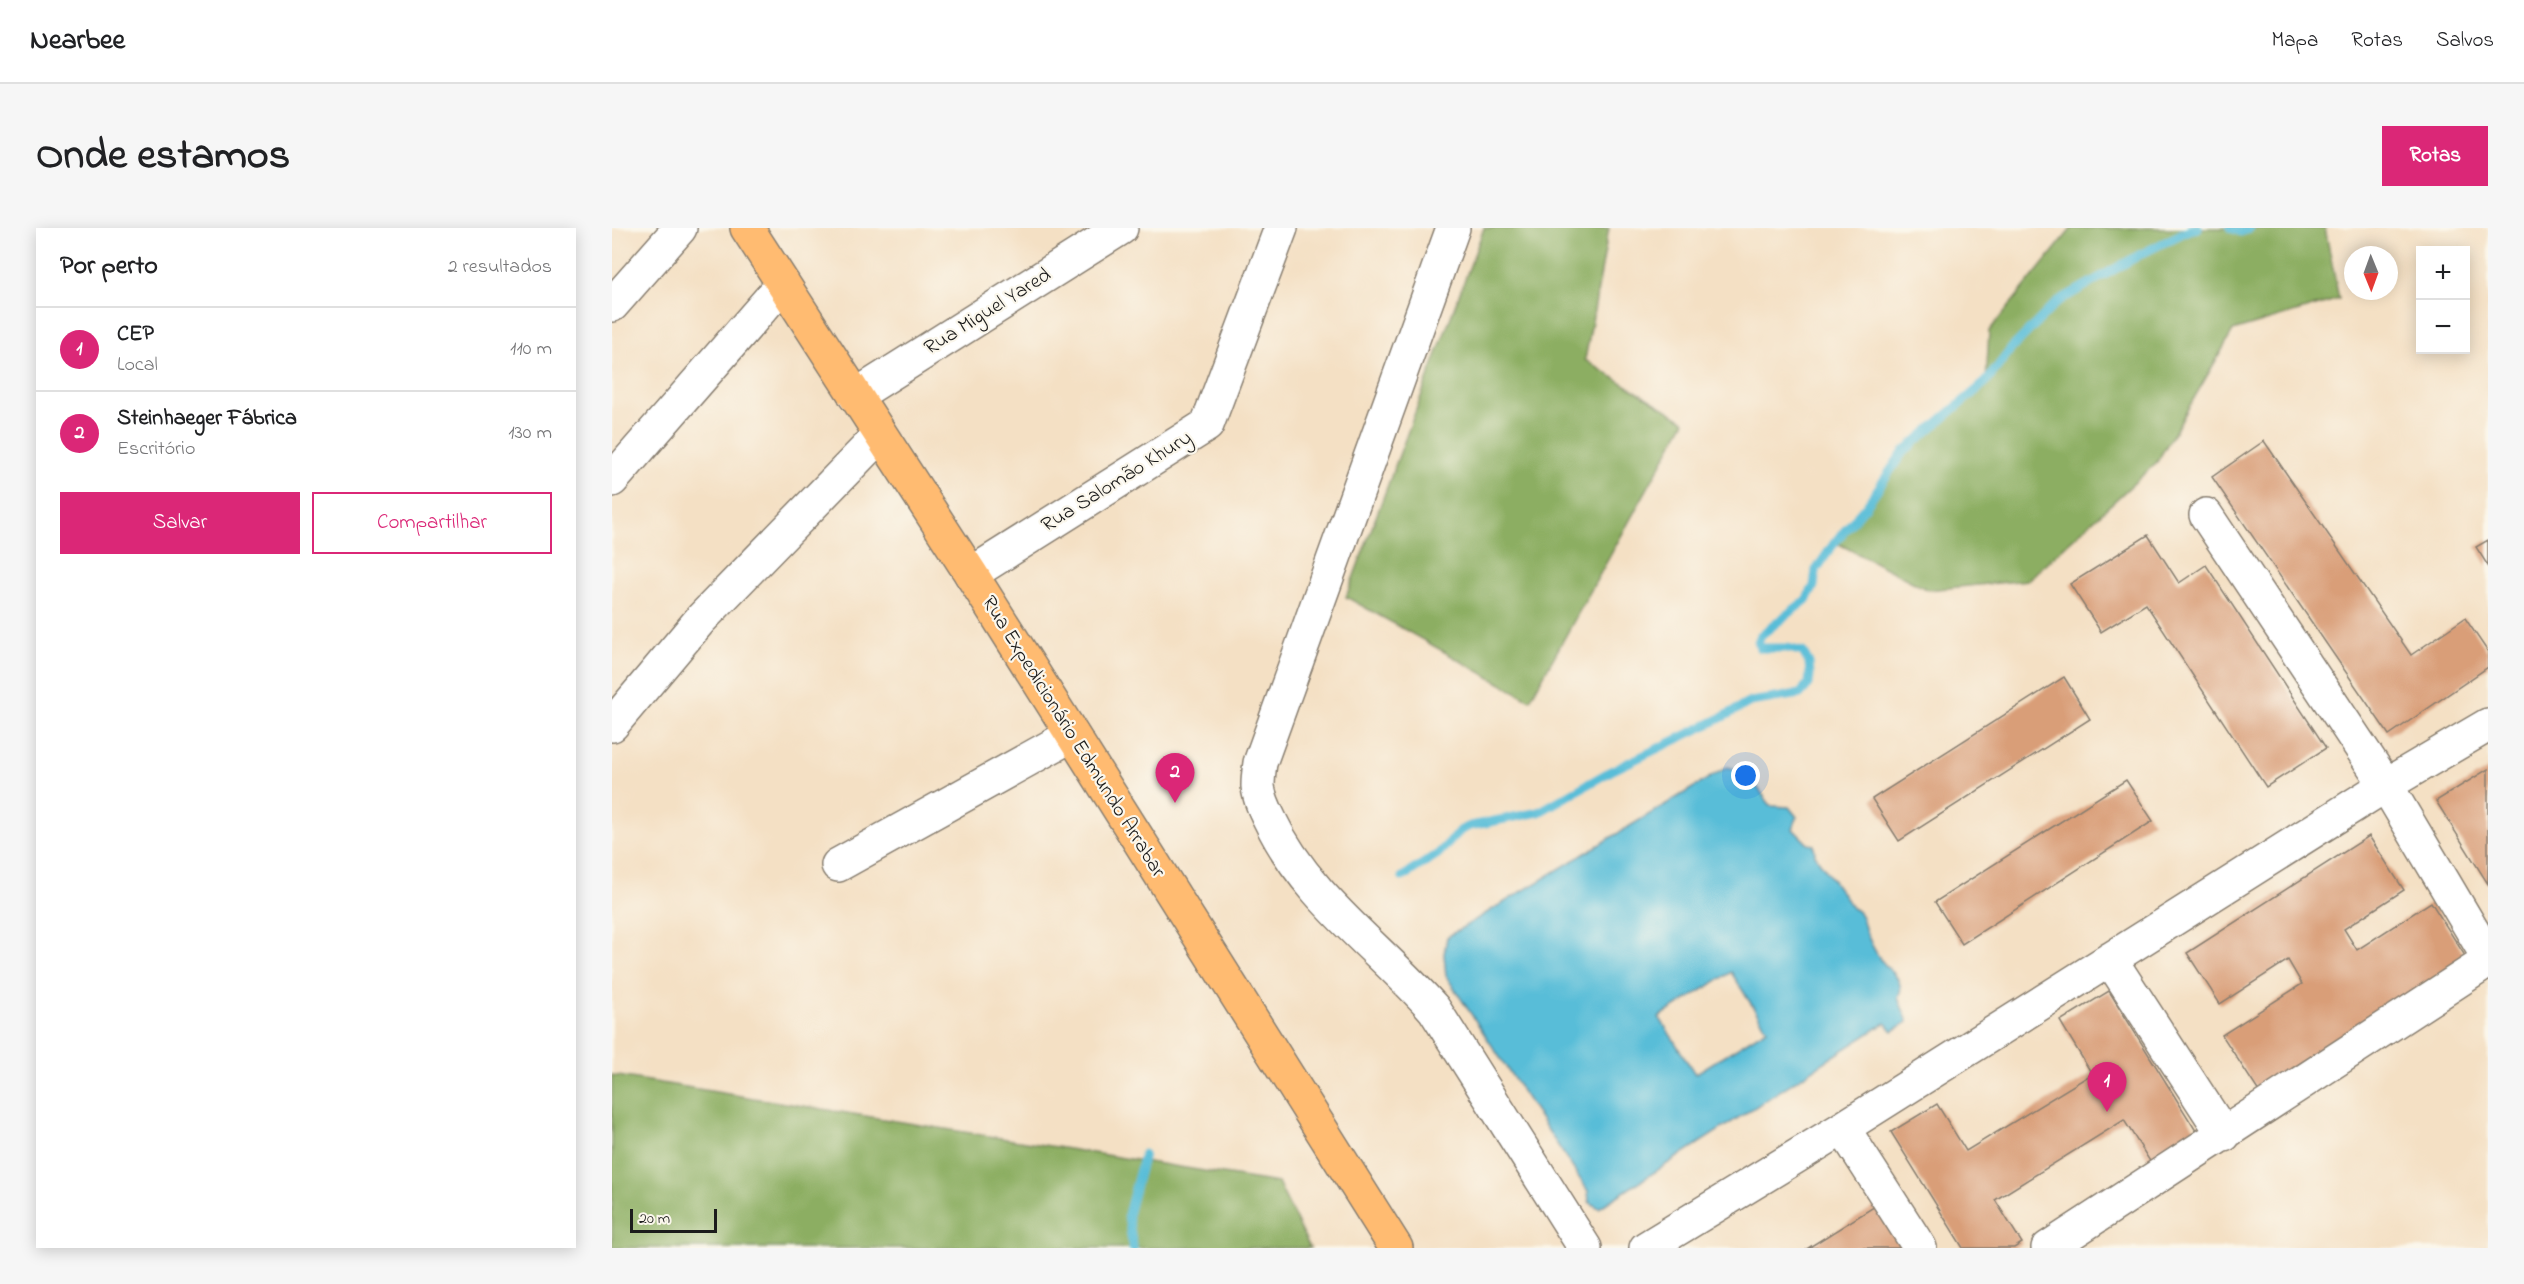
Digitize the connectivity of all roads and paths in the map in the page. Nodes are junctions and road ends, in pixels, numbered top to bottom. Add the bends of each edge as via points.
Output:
1 (680, 228) edge
2 (747, 228) edge
3 (1121, 228) edge
4 (1281, 228) edge
5 (1453, 228) edge
6 (783, 284) junction
7 (612, 305) edge
8 (855, 396) junction
9 (880, 435) junction
10 (612, 480) edge
11 (2206, 515) dead end
12 (971, 574) junction
13 (612, 725) edge
14 (2488, 725) edge
15 (1072, 735) junction
16 (2385, 785) junction
17 (838, 865) dead end
18 (2110, 959) junction
19 (2488, 959) edge
20 (1843, 1128) junction
21 (2224, 1135) junction
22 (1396, 1248) edge
23 (1585, 1248) edge
24 (1646, 1248) edge
25 (1920, 1248) edge
26 (2048, 1248) edge

1 - 7 street
2 - 6 highway, Rua Expedicionário Edmundo Arrabar
3 - 8 street, Rua Miguel Yared
4 - 12 street, Rua Salomão Khury via 1207,426
5 - 23 street via 1260,763 1258,787 1275,830 1294,861 1321,894 1434,1009
6 - 8 highway, Rua Expedicionário Edmundo Arrabar
6 - 10 street
8 - 9 highway, Rua Expedicionário Edmundo Arrabar
9 - 12 highway, Rua Expedicionário Edmundo Arrabar
9 - 13 street via 701,619
11 - 16 street
12 - 15 highway, Rua Expedicionário Edmundo Arrabar
14 - 16 street
15 - 17 street
15 - 22 highway, Rua Expedicionário Edmundo Arrabar
16 - 18 street
16 - 19 street
18 - 20 street
18 - 21 street
19 - 21 street
20 - 24 street
20 - 25 street
21 - 26 street

